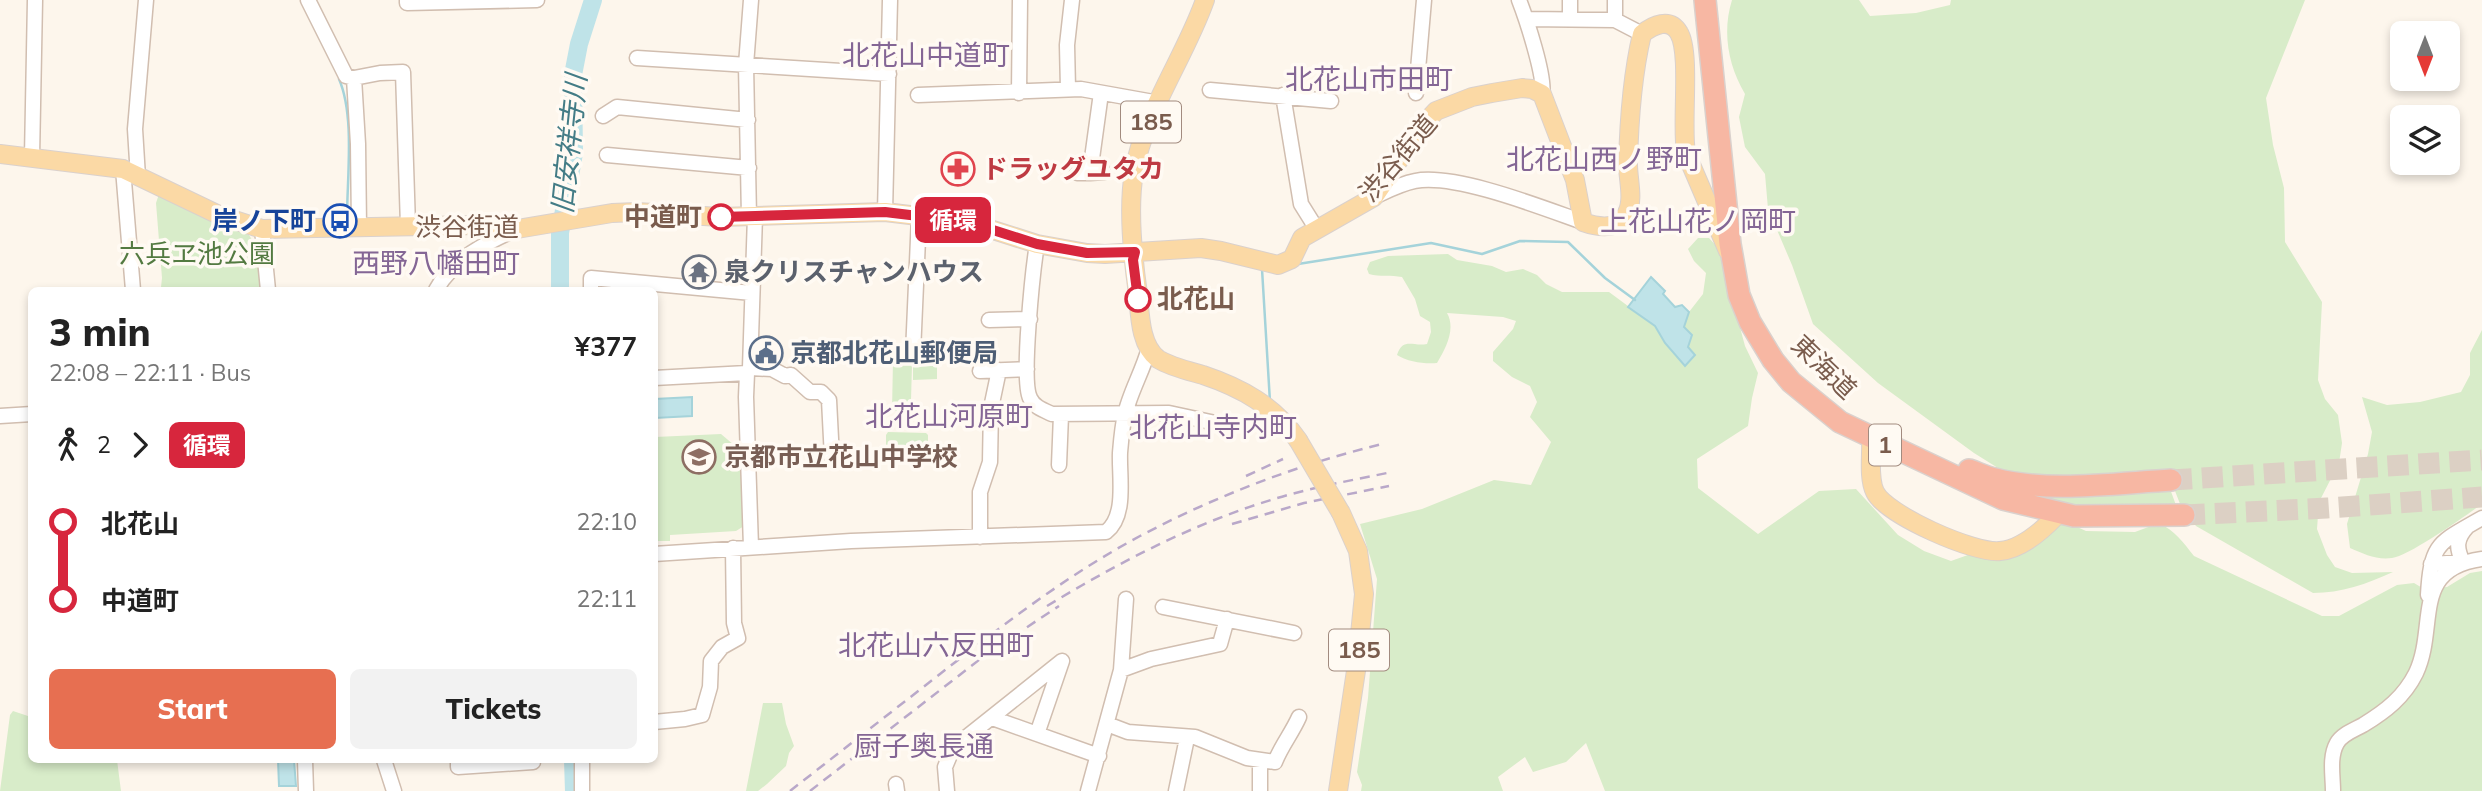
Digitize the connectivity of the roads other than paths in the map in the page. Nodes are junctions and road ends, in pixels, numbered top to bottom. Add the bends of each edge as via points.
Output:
1 (36, 0) edge
2 (146, 0) edge
3 (308, 0) edge
4 (407, 0) edge
5 (537, 0) edge
6 (751, 0) edge
7 (890, 0) edge
8 (1020, 0) edge
9 (1072, 0) edge
10 (1205, 0) edge
11 (1424, 0) edge
12 (1520, 0) edge
13 (1570, 0) edge
14 (1615, 0) edge
15 (1705, 0) edge
16 (1717, 0) edge
17 (1526, 19) junction
18 (1570, 19) junction
19 (1615, 20) junction
20 (1642, 34) junction
21 (637, 58) dead end
22 (747, 65) junction
23 (889, 74) junction
24 (354, 78) junction
25 (1068, 89) junction
26 (1210, 90) dead end
27 (1018, 93) junction
28 (1101, 93) junction
29 (1416, 93) dead end
30 (1542, 94) junction
31 (918, 95) dead end
32 (1283, 95) junction
33 (1331, 101) dead end
34 (1159, 103) junction
35 (603, 116) dead end
36 (748, 120) junction
37 (0, 154) edge
38 (607, 155) dead end
39 (32, 157) junction
40 (748, 168) junction
41 (131, 173) junction
42 (1090, 173) dead end
43 (1374, 197) junction
44 (1716, 201) junction
45 (885, 212) junction
46 (752, 216) junction
47 (919, 216) junction
48 (1583, 222) junction
49 (408, 226) junction
50 (359, 228) junction
51 (1316, 228) junction
52 (262, 229) junction
53 (517, 229) junction
54 (1037, 244) junction
55 (1135, 252) junction
56 (133, 287) edge
57 (268, 287) edge
58 (438, 287) edge
59 (591, 287) edge
60 (752, 293) junction
61 (1030, 319) junction
62 (989, 320) dead end
63 (1149, 348) junction
64 (913, 353) dead end
65 (1027, 369) junction
66 (999, 370) junction
67 (748, 371) junction
68 (980, 371) dead end
69 (658, 378) edge
70 (28, 414) edge
71 (1125, 414) junction
72 (1061, 415) junction
73 (0, 416) edge
74 (1237, 424) dead end
75 (1871, 438) junction
76 (832, 458) dead end
77 (1059, 465) dead end
78 (2171, 480) tunnel mouth
79 (2058, 514) junction
80 (2184, 514) tunnel mouth
81 (2482, 518) edge
82 (2468, 526) junction
83 (980, 537) junction
84 (751, 547) junction
85 (733, 548) junction
86 (658, 554) edge
87 (2482, 559) edge
88 (2462, 562) junction
89 (2431, 564) junction
90 (1126, 599) dead end
91 (1163, 607) dead end
92 (2427, 610) junction
93 (1227, 620) junction
94 (1294, 633) dead end
95 (1121, 670) junction
96 (1299, 717) dead end
97 (992, 718) junction
98 (658, 722) edge
99 (1107, 724) junction
100 (1037, 734) junction
101 (1187, 738) junction
102 (1099, 757) junction
103 (1260, 760) junction
104 (305, 763) edge
105 (385, 763) edge
106 (458, 763) edge
107 (518, 763) edge
108 (582, 763) edge
109 (306, 791) edge
110 (394, 791) edge
111 (582, 791) edge
112 (947, 791) edge
113 (1088, 791) edge
114 (1176, 791) edge
115 (1260, 791) edge
116 (1338, 791) edge
117 (2333, 791) edge

1 - 39 street
2 - 41 street
3 - 24 street via 346,76
4 - 5 street
6 - 22 street
7 - 23 street
8 - 27 street
9 - 25 street
10 - 34 main road, 185
11 - 29 street
12 - 17 street
13 - 18 street
14 - 19 street
15 - 44 highway, 東海道 / 1
16 - 78 highway, 東海道 / 1 via 1739,243 1749,289 1784,355 1815,388 1875,427 1994,479 2052,485
17 - 18 street
17 - 30 street
18 - 19 street
19 - 20 street
20 - 44 main road via 1659,24 1670,24 1679,33 1684,65 1684,140 1690,165
20 - 48 main road via 1634,82 1627,214 1618,223 1605,226
21 - 22 street
22 - 23 street
22 - 36 street
23 - 45 street
24 - 49 street via 403,72
24 - 50 street
25 - 27 street
25 - 28 street
26 - 32 street
27 - 31 street
28 - 34 street
28 - 42 street
30 - 43 main road, 渋谷街道 via 1522,88 1472,97 1436,111
30 - 48 main road via 1575,180
32 - 33 street
32 - 51 street via 1301,204
34 - 55 main road, 185 via 1134,172
35 - 36 street via 617,107
36 - 40 street
37 - 39 main road, 渋谷街道
38 - 40 street
39 - 41 main road, 渋谷街道
40 - 46 street
41 - 52 main road, 渋谷街道 via 219,215
41 - 56 street
43 - 48 street via 1417,181 1446,181
43 - 51 main road, 渋谷街道
44 - 75 highway, 東海道 / 1 via 1739,295 1773,360 1815,404
45 - 46 main road, 渋谷街道
45 - 47 main road, 渋谷街道
46 - 53 main road, 渋谷街道 via 637,212
46 - 60 street
47 - 54 main road, 渋谷街道 via 968,222
47 - 64 street
49 - 50 main road, 渋谷街道
49 - 53 main road, 渋谷街道
50 - 52 main road, 渋谷街道
51 - 55 main road, 渋谷街道 via 1282,264 1201,248
52 - 57 street
53 - 58 street via 466,257
54 - 55 main road, 渋谷街道 via 1087,253
54 - 61 street
55 - 63 main road, 185
59 - 60 street via 591,278
60 - 67 street
61 - 62 street
61 - 65 street
63 - 71 street
63 - 116 main road, 185, bridge via 1164,362 1228,383 1254,397 1288,426 1341,513 1358,551 1364,594
65 - 66 street
65 - 72 street via 1031,401
66 - 68 street
66 - 83 street via 991,408 990,462 980,492
67 - 69 street
67 - 76 street via 772,369 791,375 810,392 829,400
67 - 84 street
70 - 73 street
71 - 72 street
71 - 74 street via 1169,413
71 - 83 street via 1119,504 1107,531
72 - 77 street
75 - 79 highway, 東海道 / 1 via 2003,499
75 - 79 main road via 1874,491 1882,501 1960,543 1981,550 2011,549
79 - 80 highway, 東海道 / 1
81 - 82 street
82 - 88 street via 2457,542
82 - 89 street via 2443,540
83 - 84 street
84 - 85 street
85 - 86 street
85 - 98 street via 738,638 722,647 711,661 702,715
87 - 88 street
88 - 89 street
88 - 92 street via 2434,588
89 - 92 street
90 - 95 street
91 - 93 street
92 - 117 street via 2425,651 2405,691 2392,706 2340,738 2334,747
93 - 94 street
93 - 95 street via 1220,644
95 - 99 street
96 - 103 street via 1275,762
97 - 100 street
97 - 100 street via 1062,661
97 - 112 street via 953,748 945,767
99 - 101 street via 1128,732
99 - 102 street
100 - 102 street
101 - 103 street
101 - 114 street
102 - 113 street
103 - 115 street
104 - 109 street
105 - 110 street
106 - 107 street via 458,767
108 - 111 street

